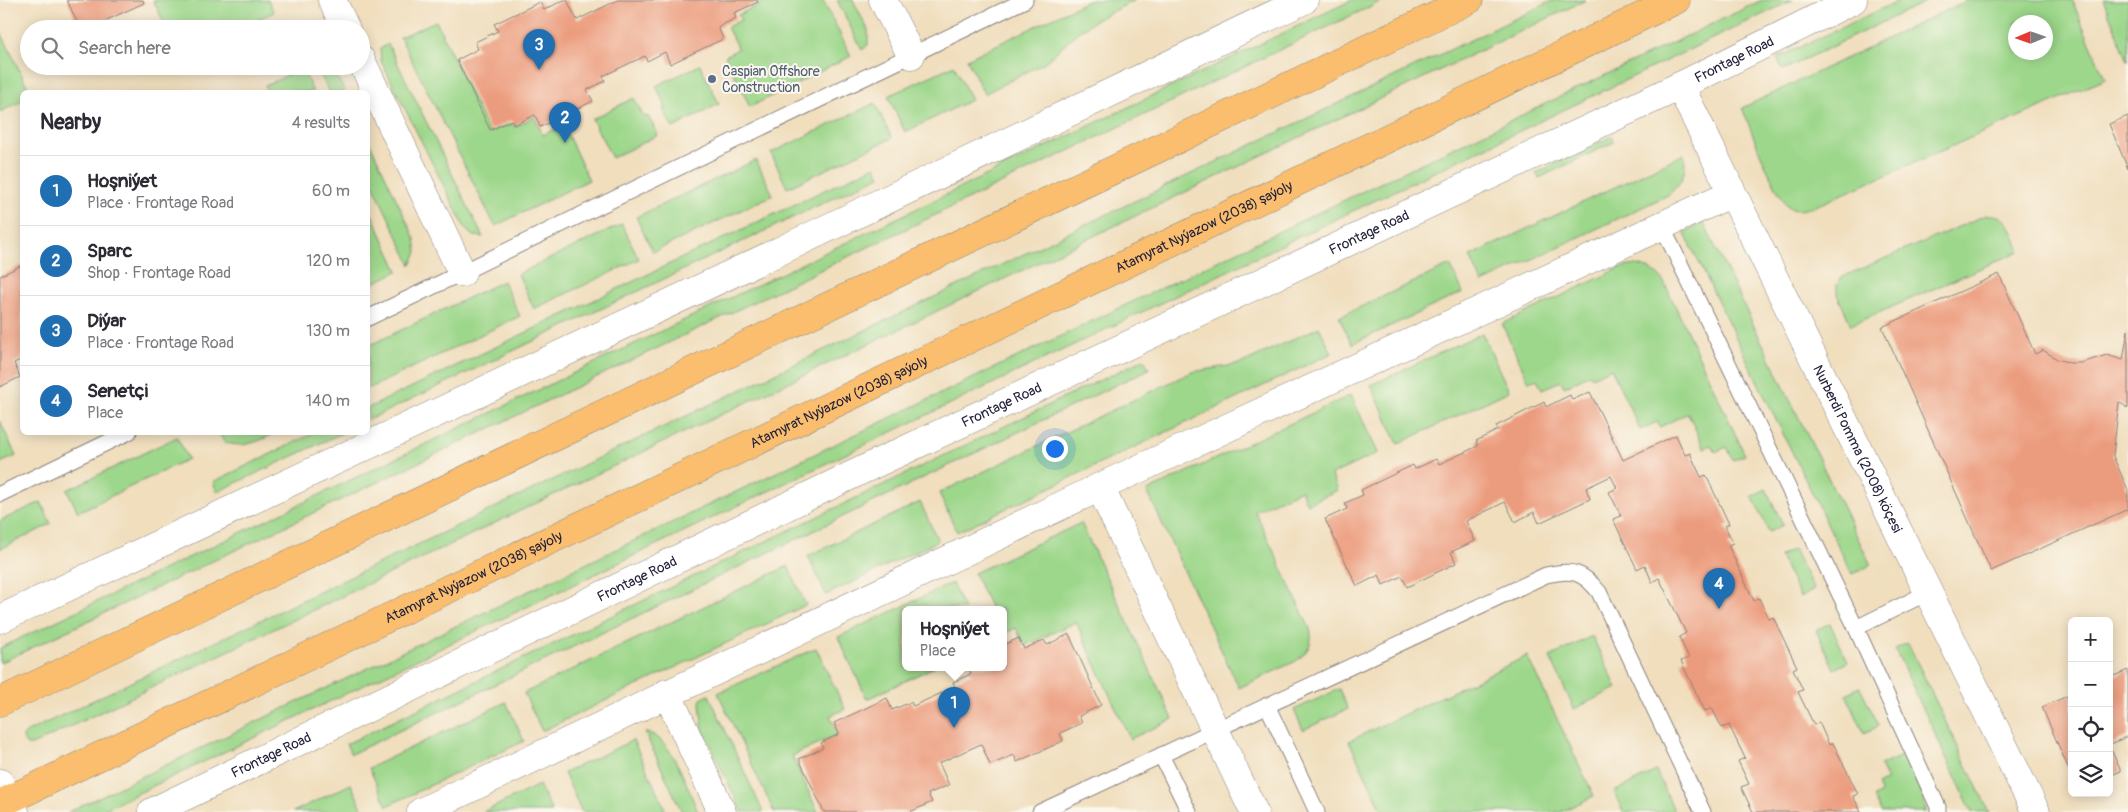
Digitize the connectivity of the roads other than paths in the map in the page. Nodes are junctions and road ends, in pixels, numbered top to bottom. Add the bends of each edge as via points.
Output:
1 (332, 0) edge
2 (883, 0) edge
3 (1025, 0) edge
4 (1304, 0) edge
5 (1469, 0) edge
6 (1676, 0) edge
7 (1853, 0) edge
8 (342, 20) edge
9 (910, 55) junction
10 (368, 75) edge
11 (1680, 86) junction
12 (1732, 193) junction
13 (1662, 226) junction
14 (462, 273) junction
15 (370, 317) edge
16 (123, 435) edge
17 (1100, 487) junction
18 (0, 494) edge
19 (1929, 592) junction
20 (0, 619) edge
21 (1856, 628) junction
22 (667, 693) junction
23 (0, 702) edge
24 (1266, 705) junction
25 (1216, 729) junction
26 (1161, 755) junction
27 (6, 800) edge
28 (152, 812) edge
29 (421, 812) edge
30 (722, 812) edge
31 (1040, 812) edge
32 (1189, 812) edge
33 (1254, 812) edge
34 (1317, 812) edge
35 (1703, 812) edge
36 (1938, 812) edge
37 (2036, 812) edge

1 - 8 street
2 - 9 street
3 - 9 lane
4 - 20 street
5 - 23 main road
6 - 27 main road, Atamyrat Nyýazow (2038) şaýoly
7 - 11 street, Frontage Road
9 - 14 lane
10 - 14 street
11 - 12 street, Nurberdi Pomma (2008) köçesi
11 - 28 street, Frontage Road via 877,463
12 - 13 street
12 - 19 street, Nurberdi Pomma (2008) köçesi
13 - 17 street
13 - 21 lane
14 - 15 lane
16 - 18 lane
17 - 22 street
17 - 25 street
19 - 21 lane
19 - 37 street, Nurberdi Pomma (2008) köçesi
21 - 36 lane
22 - 29 street
22 - 30 street
24 - 25 lane
24 - 34 lane
24 - 35 lane via 1546,575 1562,571 1577,573 1587,578 1599,592
25 - 26 lane
25 - 33 street
26 - 31 lane
26 - 32 lane

